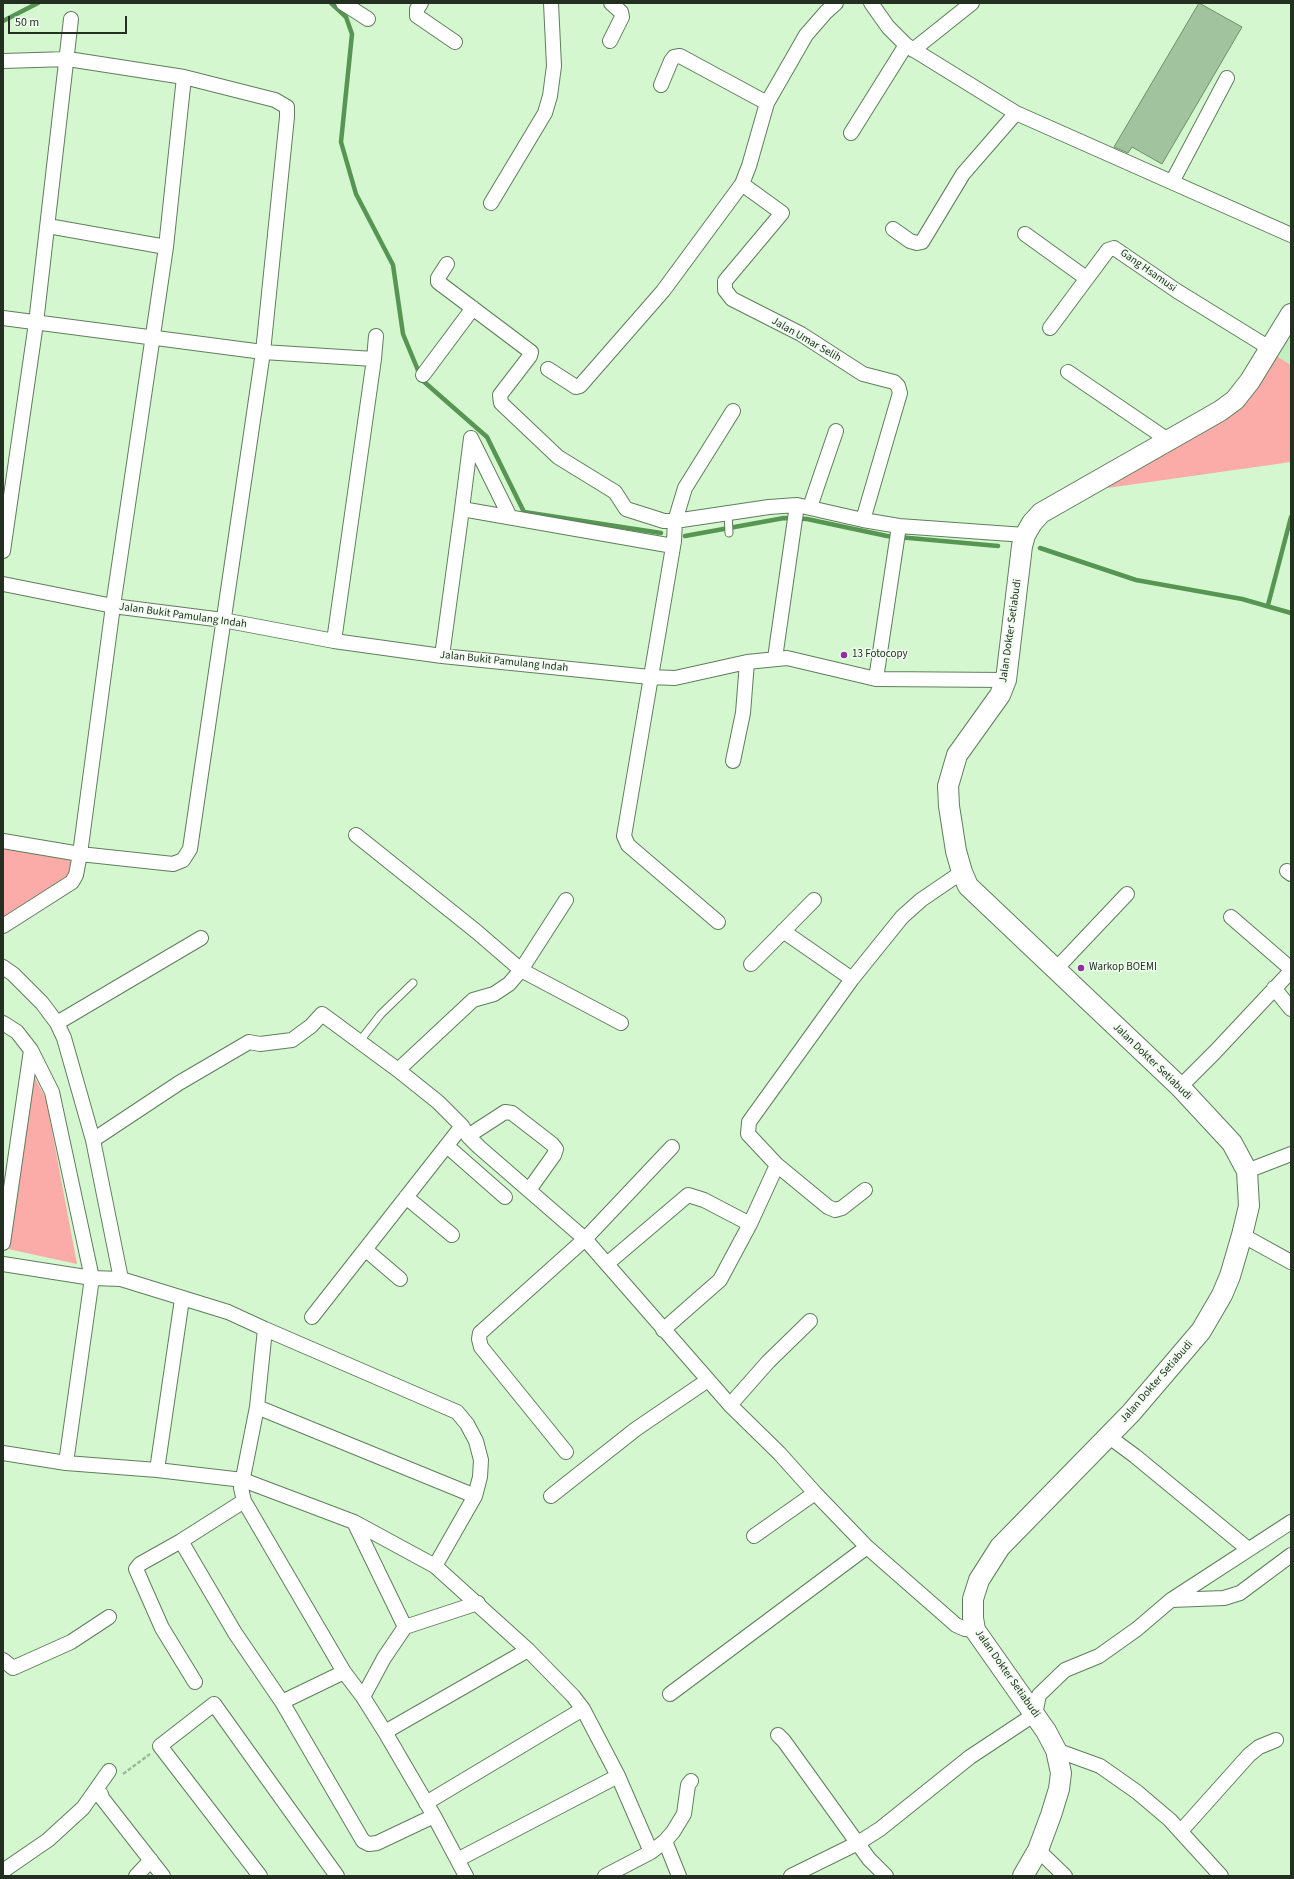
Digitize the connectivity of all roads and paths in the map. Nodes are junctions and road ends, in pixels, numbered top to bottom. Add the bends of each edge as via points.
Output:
1 (342, 3) edge
2 (421, 3) edge
3 (550, 3) edge
4 (612, 3) edge
5 (836, 3) edge
6 (872, 3) edge
7 (972, 3) edge
8 (71, 19) dead end
9 (368, 19) dead end
10 (610, 41) dead end
11 (455, 42) dead end
12 (910, 48) junction
13 (68, 59) junction
14 (3, 61) edge
15 (184, 77) junction
16 (1227, 78) dead end
17 (661, 85) dead end
18 (767, 103) junction
19 (1016, 113) junction
20 (851, 133) dead end
21 (1172, 182) junction
22 (742, 184) junction
23 (490, 203) dead end
24 (48, 226) junction
25 (893, 229) dead end
26 (1025, 234) dead end
27 (1291, 234) edge
28 (166, 248) junction
29 (447, 264) dead end
30 (1086, 278) junction
31 (473, 308) junction
32 (1291, 314) edge
33 (3, 318) edge
34 (36, 323) junction
35 (1050, 328) dead end
36 (376, 336) dead end
37 (152, 337) junction
38 (1271, 349) junction
39 (263, 352) junction
40 (374, 359) junction
41 (548, 369) dead end
42 (1068, 372) dead end
43 (423, 375) dead end
44 (733, 411) dead end
45 (836, 431) dead end
46 (1168, 440) junction
47 (801, 508) junction
48 (462, 509) junction
49 (728, 516) junction
50 (510, 517) junction
51 (863, 520) junction
52 (675, 521) junction
53 (728, 531) dead end
54 (898, 534) junction
55 (1024, 535) junction
56 (673, 546) junction
57 (3, 551) edge
58 (3, 584) edge
59 (113, 606) junction
60 (223, 620) junction
61 (334, 641) junction
62 (442, 656) junction
63 (774, 658) junction
64 (747, 662) junction
65 (650, 677) junction
66 (876, 678) junction
67 (1006, 680) junction
68 (733, 761) dead end
69 (356, 835) dead end
70 (3, 841) edge
71 (80, 854) junction
72 (962, 872) junction
73 (1127, 894) dead end
74 (566, 900) dead end
75 (814, 900) dead end
76 (1231, 917) dead end
77 (718, 922) dead end
78 (3, 926) edge
79 (783, 931) junction
80 (201, 938) dead end
81 (751, 964) dead end
82 (3, 967) edge
83 (1056, 969) junction
84 (521, 970) junction
85 (1291, 970) edge
86 (852, 979) junction
87 (413, 983) dead end
88 (1274, 988) junction
89 (1291, 1009) edge
90 (3, 1023) edge
91 (57, 1023) junction
92 (621, 1023) dead end
93 (359, 1042) junction
94 (30, 1050) junction
95 (398, 1070) junction
96 (1180, 1087) junction
97 (465, 1131) junction
98 (93, 1140) junction
99 (447, 1146) junction
100 (672, 1147) dead end
101 (1291, 1154) edge
102 (777, 1165) junction
103 (1247, 1171) junction
104 (529, 1190) junction
105 (865, 1190) dead end
106 (406, 1197) junction
107 (505, 1197) dead end
108 (750, 1224) junction
109 (452, 1235) dead end
110 (1242, 1235) junction
111 (585, 1239) junction
112 (3, 1243) edge
113 (366, 1250) junction
114 (1291, 1262) edge
115 (3, 1264) edge
116 (608, 1264) junction
117 (92, 1278) junction
118 (400, 1279) dead end
119 (121, 1280) junction
120 (182, 1299) junction
121 (312, 1317) dead end
122 (810, 1321) dead end
123 (265, 1329) junction
124 (663, 1330) junction
125 (708, 1380) junction
126 (730, 1405) junction
127 (257, 1407) junction
128 (1108, 1436) junction
129 (566, 1452) dead end
130 (3, 1453) edge
131 (66, 1463) junction
132 (158, 1470) junction
133 (243, 1480) junction
134 (815, 1493) junction
135 (475, 1496) junction
136 (551, 1496) dead end
137 (244, 1501) junction
138 (354, 1522) junction
139 (1291, 1522) edge
140 (754, 1536) dead end
141 (181, 1541) junction
142 (867, 1547) junction
143 (1248, 1549) junction
144 (1291, 1555) edge
145 (435, 1566) junction
146 (1171, 1600) junction
147 (478, 1603) junction
148 (109, 1617) dead end
149 (405, 1627) junction
150 (975, 1630) junction
151 (528, 1650) junction
152 (8, 1664) edge
153 (344, 1672) junction
154 (195, 1682) dead end
155 (670, 1694) dead end
156 (363, 1697) junction
157 (282, 1702) junction
158 (583, 1709) junction
159 (1035, 1714) junction
160 (385, 1732) junction
161 (778, 1735) dead end
162 (1276, 1740) dead end
163 (160, 1746) junction
164 (1056, 1750) junction
165 (109, 1771) dead end
166 (122, 1775) dead end
167 (618, 1776) junction
168 (691, 1781) dead end
169 (101, 1794) dead end
170 (426, 1803) junction
171 (434, 1816) junction
172 (1181, 1831) junction
173 (665, 1841) junction
174 (858, 1843) junction
175 (1038, 1850) junction
176 (651, 1852) junction
177 (459, 1859) junction
178 (152, 1860) junction
179 (3, 1871) edge
180 (136, 1876) edge
181 (163, 1876) edge
182 (260, 1876) edge
183 (337, 1876) edge
184 (466, 1876) edge
185 (605, 1876) edge
186 (679, 1876) edge
187 (791, 1876) edge
188 (886, 1876) edge
189 (1023, 1876) edge
190 (1065, 1876) edge
191 (1221, 1876) edge

1 - 9 street
2 - 11 street via 417,9 417,16
3 - 23 street via 554,66 545,113
4 - 10 street via 621,12 622,17
5 - 18 street via 806,35
6 - 12 street via 888,27
7 - 12 street
8 - 13 street
12 - 19 street
12 - 20 street
13 - 14 street
13 - 15 street
13 - 24 street
15 - 28 street
15 - 39 street via 275,100 287,107
16 - 21 street
17 - 18 street via 671,61 674,57 680,56
18 - 22 street
19 - 21 street
19 - 25 street via 963,174 922,242 910,241
21 - 27 street
22 - 41 street via 663,292 580,386 576,387
22 - 51 street, Jalan Umar Selih via 782,213 724,281 725,290 732,299 801,334 863,374 894,382 898,386 900,393
24 - 28 street
24 - 34 street
26 - 30 street
28 - 37 street
29 - 31 street via 438,282
30 - 35 street, Gang Hsamusi
30 - 38 street, Gang Hsamusi via 1108,250 1114,248 1177,291
31 - 43 street
31 - 52 street via 531,352 500,395 500,403 558,457 615,492 626,509 664,521
32 - 38 main road, Jalan Dokter Setiabudi
33 - 34 street
34 - 37 street
34 - 57 street
36 - 40 street
37 - 39 street
37 - 59 street
38 - 46 main road, Jalan Dokter Setiabudi via 1235,400
39 - 40 street
39 - 60 street
40 - 61 street
42 - 46 street
44 - 52 street via 685,488
45 - 47 street
46 - 55 main road, Jalan Dokter Setiabudi via 1041,513
47 - 49 street via 769,507
47 - 51 street
47 - 63 street via 794,532
48 - 50 street
48 - 50 street via 471,438
48 - 62 street
49 - 52 street
49 - 53 lane
50 - 56 street
51 - 54 street
52 - 56 street
54 - 55 street
54 - 66 street
55 - 67 main road, Jalan Dokter Setiabudi
56 - 65 street
58 - 59 street, Jalan Bukit Pamulang Indah
59 - 60 street, Jalan Bukit Pamulang Indah
59 - 71 street
60 - 61 street, Jalan Bukit Pamulang Indah
60 - 71 street via 190,849 183,860 173,864
61 - 62 street, Jalan Bukit Pamulang Indah
62 - 65 street, Jalan Bukit Pamulang Indah
63 - 64 street, Jalan Bukit Pamulang Indah
63 - 66 street, Jalan Bukit Pamulang Indah via 788,658
64 - 65 street, Jalan Bukit Pamulang Indah via 675,678
64 - 68 street via 743,713
65 - 77 street via 624,836 635,851
66 - 67 street, Jalan Bukit Pamulang Indah
67 - 72 main road, Jalan Dokter Setiabudi via 1000,695 957,755 950,777 949,806
69 - 84 street
70 - 71 street
71 - 78 street via 72,882
72 - 83 main road, Jalan Dokter Setiabudi via 968,886
72 - 86 street via 909,909
73 - 83 street
74 - 84 street
75 - 79 street
76 - 85 street
79 - 81 street
79 - 86 street
80 - 91 street
82 - 91 street via 28,988
83 - 96 main road, Jalan Dokter Setiabudi
84 - 92 street
84 - 95 street via 500,991 473,1000
85 - 88 street
86 - 102 street via 749,1122 748,1134
87 - 93 lane via 381,1014
88 - 89 street
88 - 96 street
90 - 94 street via 17,1032
91 - 98 street via 64,1038
93 - 95 street
93 - 98 street via 322,1014 292,1040 260,1044 249,1042 179,1083
94 - 112 street
94 - 117 street via 52,1092
95 - 97 street via 438,1102
96 - 103 main road, Jalan Dokter Setiabudi via 1232,1143
97 - 99 street
97 - 104 street
97 - 104 street via 505,1112 512,1113 552,1144 556,1149 554,1154
98 - 119 street
99 - 106 street
99 - 107 street
100 - 111 street
101 - 103 street
102 - 105 street via 828,1208 834,1210 842,1208
102 - 108 street
103 - 110 main road, Jalan Dokter Setiabudi via 1249,1206
104 - 111 street
106 - 109 street
106 - 113 street
108 - 116 street via 704,1200 688,1195
108 - 124 street via 720,1280
110 - 114 street
110 - 128 main road, Jalan Dokter Setiabudi via 1222,1295 1201,1331 1153,1389
111 - 116 street
111 - 129 street via 480,1333 479,1340
113 - 118 street
113 - 121 street
115 - 117 street
116 - 124 street
117 - 119 street
117 - 131 street
119 - 120 street
120 - 123 street via 228,1312
120 - 132 street
122 - 126 street via 768,1362
123 - 127 street
123 - 135 street via 457,1412 467,1424 476,1442 481,1460
124 - 125 street
125 - 126 street
125 - 136 street via 636,1429
126 - 134 street
127 - 133 street
127 - 135 street
128 - 143 street
128 - 150 main road, Jalan Dokter Setiabudi via 1008,1538 986,1567 973,1599
130 - 131 street
131 - 132 street
132 - 133 street
133 - 137 street via 241,1488
133 - 138 street
134 - 140 street
134 - 142 street
135 - 145 street
137 - 141 street
137 - 153 street
138 - 145 street
138 - 149 street
139 - 143 street
141 - 154 street via 140,1564 136,1569 162,1628
141 - 157 street via 236,1633
142 - 150 street via 956,1625
142 - 155 street
143 - 146 street
144 - 146 street via 1240,1593 1224,1598
145 - 147 street
146 - 159 street via 1137,1629 1099,1656 1064,1670 1039,1695
147 - 149 street
147 - 151 street
148 - 152 street via 71,1642
149 - 156 street via 384,1658
150 - 159 main road, Jalan Dokter Setiabudi
151 - 158 street via 557,1678
151 - 160 street
153 - 156 street
153 - 157 street
156 - 160 street
157 - 171 street via 363,1841 369,1844 377,1843
158 - 167 street
158 - 170 street
159 - 164 main road, Jalan Dokter Setiabudi
159 - 174 street via 970,1757 880,1829
160 - 170 street
161 - 174 street
162 - 172 street via 1259,1747 1249,1755
163 - 166 path
163 - 182 street
163 - 183 street via 214,1704
164 - 172 street via 1100,1766 1137,1792
164 - 175 main road, Jalan Dokter Setiabudi via 1061,1773 1059,1789
165 - 179 street via 83,1808 48,1840
167 - 176 street
167 - 177 street
168 - 173 street via 688,1784 680,1824
169 - 178 street
170 - 171 street
171 - 177 street
172 - 191 street
173 - 176 street
173 - 186 street
174 - 187 street
174 - 188 street
175 - 189 main road, Jalan Dokter Setiabudi
175 - 190 street
176 - 185 street
177 - 184 street
178 - 180 street
178 - 181 street

